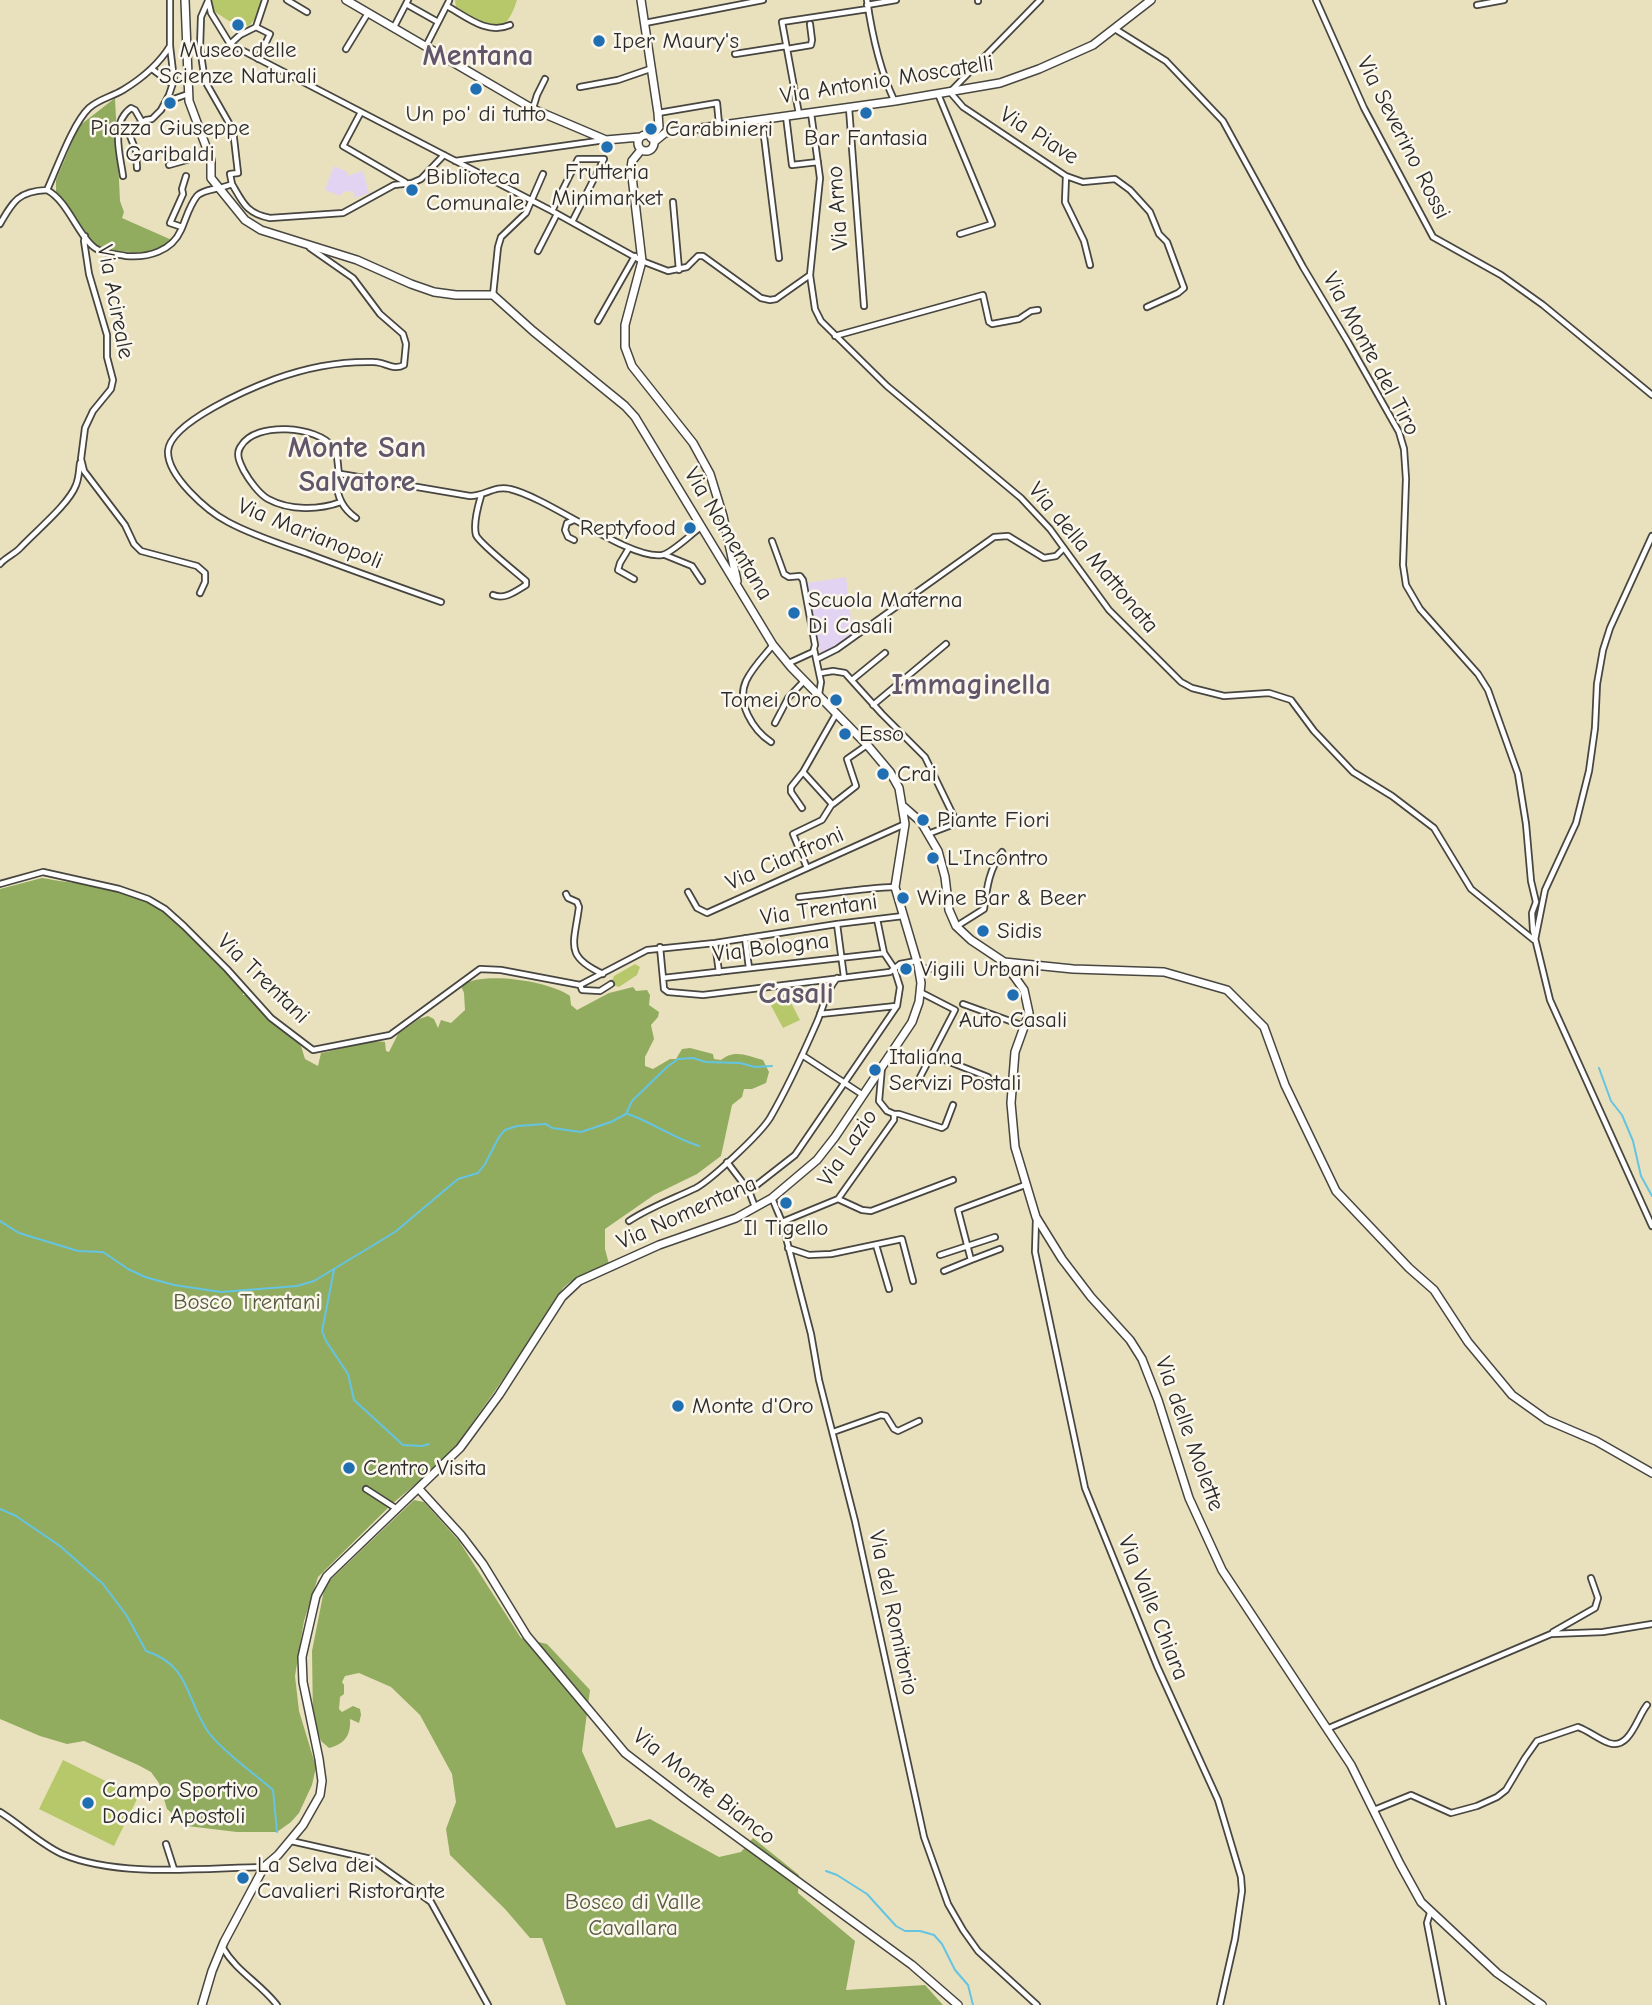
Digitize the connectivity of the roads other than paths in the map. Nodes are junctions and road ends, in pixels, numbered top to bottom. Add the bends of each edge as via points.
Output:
1 (170, 0) edge
2 (185, 0) edge
3 (208, 0) edge
4 (265, 0) edge
5 (286, 0) edge
6 (346, 0) edge
7 (641, 0) edge
8 (763, 0) edge
9 (896, 0) edge
10 (1040, 0) edge
11 (1151, 0) edge
12 (1316, 0) edge
13 (1504, 0) edge
14 (407, 2) edge
15 (448, 4) edge
16 (867, 5) edge
17 (1477, 5) dead end
18 (307, 12) dead end
19 (368, 13) junction
20 (438, 22) junction
21 (644, 23) junction
22 (810, 24) dead end
23 (510, 25) dead end
24 (256, 27) junction
25 (393, 28) junction
26 (1115, 29) junction
27 (230, 44) junction
28 (170, 46) junction
29 (425, 47) junction
30 (787, 47) junction
31 (346, 50) dead end
32 (735, 54) dead end
33 (258, 59) junction
34 (152, 69) junction
35 (650, 69) junction
36 (545, 79) dead end
37 (173, 82) junction
38 (580, 87) dead end
39 (950, 92) junction
40 (188, 94) junction
41 (938, 94) junction
42 (167, 101) junction
43 (895, 101) junction
44 (848, 107) junction
45 (533, 109) junction
46 (361, 112) junction
47 (811, 112) junction
48 (658, 113) junction
49 (799, 114) junction
50 (786, 116) junction
51 (762, 119) junction
52 (142, 122) junction
53 (719, 124) junction
54 (640, 137) junction
55 (606, 140) junction
56 (652, 140) junction
57 (641, 150) junction
58 (209, 154) junction
59 (444, 155) junction
60 (455, 161) junction
61 (818, 162) junction
62 (169, 165) dead end
63 (137, 168) dead end
64 (543, 174) dead end
65 (123, 176) dead end
66 (186, 176) dead end
67 (1066, 176) junction
68 (406, 183) junction
69 (232, 184) junction
70 (47, 190) junction
71 (220, 190) junction
72 (530, 200) junction
73 (673, 202) dead end
74 (555, 212) junction
75 (572, 222) junction
76 (0, 224) edge
77 (182, 228) junction
78 (960, 234) dead end
79 (86, 235) junction
80 (304, 243) junction
81 (538, 251) dead end
82 (635, 256) junction
83 (779, 258) dead end
84 (642, 261) junction
85 (1090, 265) dead end
86 (679, 270) junction
87 (810, 275) junction
88 (493, 295) junction
89 (864, 306) dead end
90 (1147, 307) dead end
91 (1038, 310) dead end
92 (598, 321) dead end
93 (835, 336) junction
94 (1652, 395) edge
95 (81, 458) junction
96 (337, 473) junction
97 (481, 496) junction
98 (341, 502) junction
99 (356, 518) dead end
100 (579, 520) junction
101 (702, 526) junction
102 (1652, 536) edge
103 (574, 540) dead end
104 (772, 541) dead end
105 (629, 548) junction
106 (1064, 548) junction
107 (664, 554) junction
108 (0, 564) edge
109 (634, 579) dead end
110 (702, 580) dead end
111 (200, 593) dead end
112 (493, 595) dead end
113 (742, 595) junction
114 (441, 602) dead end
115 (946, 644) dead end
116 (773, 645) junction
117 (814, 650) junction
118 (885, 653) dead end
119 (817, 659) junction
120 (788, 663) junction
121 (821, 673) junction
122 (852, 680) junction
123 (804, 681) junction
124 (818, 695) junction
125 (873, 705) junction
126 (836, 713) junction
127 (775, 723) dead end
128 (771, 742) dead end
129 (867, 745) junction
130 (803, 772) junction
131 (832, 804) junction
132 (903, 806) junction
133 (802, 807) dead end
134 (905, 824) junction
135 (928, 834) junction
136 (1002, 852) dead end
137 (807, 868) junction
138 (0, 884) edge
139 (895, 887) junction
140 (688, 892) dead end
141 (566, 894) dead end
142 (799, 897) dead end
143 (903, 916) junction
144 (877, 919) junction
145 (837, 924) junction
146 (956, 926) junction
147 (744, 938) junction
148 (1535, 941) junction
149 (715, 943) junction
150 (660, 947) junction
151 (884, 953) junction
152 (842, 958) junction
153 (1004, 962) junction
154 (917, 964) junction
155 (749, 968) junction
156 (894, 968) junction
157 (959, 970) dead end
158 (719, 972) junction
159 (603, 974) junction
160 (663, 978) junction
161 (837, 978) junction
162 (844, 978) junction
163 (611, 984) dead end
164 (580, 985) junction
165 (920, 992) junction
166 (963, 1004) dead end
167 (897, 1006) junction
168 (820, 1014) junction
169 (1024, 1026) junction
170 (802, 1055) junction
171 (932, 1055) junction
172 (881, 1066) junction
173 (988, 1077) dead end
174 (918, 1081) dead end
175 (846, 1083) junction
176 (864, 1095) junction
177 (953, 1105) dead end
178 (894, 1114) junction
179 (727, 1162) junction
180 (953, 1180) dead end
181 (1025, 1185) junction
182 (748, 1191) junction
183 (772, 1198) junction
184 (838, 1199) junction
185 (756, 1208) junction
186 (1036, 1217) junction
187 (629, 1221) dead end
188 (782, 1222) junction
189 (1652, 1226) edge
190 (995, 1237) dead end
191 (876, 1245) junction
192 (967, 1246) junction
193 (788, 1248) junction
194 (1000, 1249) dead end
195 (940, 1255) dead end
196 (971, 1260) junction
197 (944, 1271) dead end
198 (913, 1281) dead end
199 (889, 1289) dead end
200 (919, 1421) dead end
201 (833, 1432) junction
202 (1652, 1473) edge
203 (366, 1489) dead end
204 (419, 1489) junction
205 (397, 1509) junction
206 (1591, 1578) dead end
207 (1652, 1624) edge
208 (1546, 1635) junction
209 (1647, 1705) dead end
210 (1329, 1728) junction
211 (1374, 1810) junction
212 (0, 1812) edge
213 (290, 1841) junction
214 (166, 1844) dead end
215 (264, 1867) junction
216 (174, 1869) junction
217 (1430, 1913) junction
218 (222, 1948) junction
219 (202, 2005) edge
220 (277, 2005) edge
221 (488, 2005) edge
222 (958, 2005) edge
223 (1037, 2005) edge
224 (1220, 2005) edge
225 (1443, 2005) edge
226 (1542, 2005) edge

1 - 28 street
2 - 40 main road
3 - 27 street
3 - 69 street via 201,18 200,48 205,81 233,130 238,173 230,174
4 - 24 street
5 - 18 street
6 - 19 main road
7 - 21 main road
8 - 21 street
9 - 16 street
10 - 39 street
11 - 26 main road, Via Antonio Moscatelli
12 - 94 street, Via Severino Rossi via 1364,108 1433,237 1497,272 1548,308
13 - 17 street
14 - 20 street
14 - 25 street
15 - 20 street
15 - 23 street via 488,29
16 - 30 street via 782,22
16 - 43 street via 883,78
19 - 25 main road
19 - 31 street
20 - 29 street
21 - 35 main road
22 - 30 street via 811,45
24 - 27 street
24 - 33 street via 270,34
25 - 29 main road
26 - 39 main road, Via Antonio Moscatelli via 1090,47 1032,72
26 - 148 street, Via Monte del Tiro via 1164,60 1220,116 1399,432 1406,478 1405,581 1420,609 1488,690 1518,774 1536,902 1532,917
27 - 33 street
28 - 34 street
28 - 37 street
29 - 45 main road
30 - 32 street
30 - 49 street
33 - 46 street
34 - 37 street
34 - 70 street via 83,114
35 - 38 street
35 - 48 main road
36 - 45 street
37 - 42 street
39 - 41 main road, Via Antonio Moscatelli
39 - 67 street, Via Piave via 962,107
40 - 42 street
40 - 58 main road
41 - 43 main road, Via Antonio Moscatelli
41 - 78 street via 992,224
42 - 52 street via 162,110
43 - 44 main road, Via Antonio Moscatelli
44 - 47 main road, Via Antonio Moscatelli
44 - 89 street, Via Arno
45 - 55 main road
46 - 59 street
46 - 68 street via 343,146
47 - 49 main road, Via Antonio Moscatelli
47 - 61 street, Via della Mattonata
48 - 53 street via 717,103
48 - 56 main road via 659,127
49 - 50 main road, Via Antonio Moscatelli
50 - 51 main road, Via Antonio Moscatelli
50 - 61 street via 792,165
51 - 53 main road, Via Antonio Moscatelli
51 - 83 street
52 - 63 street via 128,131
52 - 65 street via 131,108 123,114 118,129
53 - 56 main road, Via Antonio Moscatelli via 665,132
54 - 55 main road
54 - 56 main road
54 - 57 main road
55 - 60 street
56 - 57 main road via 651,149
57 - 84 main road via 631,168
58 - 62 street
58 - 71 main road via 211,178
59 - 60 street
59 - 68 street via 421,179
60 - 72 street
61 - 87 street, Via della Mattonata
64 - 72 street
66 - 77 street via 170,223
67 - 85 street via 1065,202
67 - 90 street, Via Piave via 1083,182 1115,179 1150,212 1184,288
68 - 69 street via 376,193 343,213 270,218 251,212
69 - 71 street
70 - 76 street via 20,196
70 - 79 street
71 - 77 street via 197,196
71 - 80 main road via 244,220
72 - 74 street
72 - 88 street via 526,213 501,237
73 - 86 street
74 - 75 street
74 - 75 street via 578,159 604,159
74 - 81 street
75 - 82 street
77 - 79 street via 158,253 133,257 95,248
79 - 95 street, Via Acireale via 89,274 107,335 113,380 85,428
80 - 88 main road via 434,292
80 - 114 street, Via Marianopoli via 353,278 402,334 404,365 328,363 217,403 171,442 168,451 174,471 203,505 226,521
82 - 84 street
82 - 92 street
84 - 86 street via 668,271
84 - 113 main road via 625,325 628,358 696,448 710,474
86 - 87 street via 703,256 770,300
87 - 93 street, Via della Mattonata via 817,314
88 - 101 main road, Via Nomentana via 631,412
91 - 93 street via 992,324 983,295
93 - 106 street, Via della Mattonata via 887,386 1007,484
95 - 108 street, Via Acireale via 76,486 21,548
95 - 111 street via 84,471 134,544 141,551 197,566 205,573
96 - 97 street
96 - 98 street
96 - 98 street via 333,447 294,430 268,430 242,443 238,452 246,474 266,499 302,508
97 - 100 street via 501,487 515,489
97 - 112 street via 476,533 480,542 526,581 508,595
98 - 99 street
100 - 103 street via 570,520 565,530
100 - 105 street
101 - 107 street
101 - 113 main road, Via Nomentana
102 - 148 street via 1603,650 1589,772 1576,823 1545,890
104 - 117 street via 784,574 803,580
105 - 107 street
105 - 109 street via 618,570
106 - 119 street via 1044,558 1008,536 994,537
106 - 148 street, Via della Mattonata via 1109,610 1185,685 1228,696 1276,694 1295,704 1353,772 1434,828 1471,889
107 - 110 street via 692,566
113 - 116 main road, Via Nomentana
115 - 125 street
116 - 120 main road, Via Nomentana
116 - 128 street via 746,682 744,693 752,723
117 - 119 street
117 - 120 street
118 - 122 street
119 - 121 street
120 - 123 main road, Via Nomentana
121 - 122 street via 840,672
121 - 124 street
122 - 125 street
123 - 124 main road, Via Nomentana
123 - 127 street via 788,698
124 - 126 main road, Via Nomentana
125 - 135 street via 930,764 957,823
126 - 129 main road, Via Nomentana
126 - 130 street
129 - 131 street via 846,759 856,786
129 - 132 main road, Via Nomentana via 895,780
130 - 131 street
130 - 133 street via 791,788
131 - 137 street via 822,820 793,834
132 - 134 main road, Via Nomentana
132 - 135 main road
134 - 137 street, Via Cianfroni
134 - 139 main road, Via Nomentana
135 - 146 main road via 946,877 949,910
136 - 146 street via 993,863 984,909
137 - 140 street, Via Cianfroni via 707,913
138 - 164 street, Via Trentani via 43,872 148,899 197,938 271,1018 313,1050 390,1035 480,969
139 - 142 street
139 - 143 main road, Via Nomentana
141 - 159 street via 579,907 575,953
143 - 144 street, Via Trentani
143 - 154 main road, Via Nomentana
144 - 145 street, Via Trentani
144 - 151 street
145 - 147 street, Via Trentani
145 - 152 street
146 - 153 main road, Via delle Molette
147 - 149 street, Via Trentani
147 - 155 street
148 - 189 street via 1562,1030
149 - 150 street, Via Trentani
149 - 158 street
150 - 159 street, Via Trentani
150 - 160 street
151 - 152 street, Via Bologna
151 - 156 street
152 - 155 street, Via Bologna
152 - 162 street
153 - 169 main road, Via delle Molette via 1025,992 1029,1013
153 - 202 main road via 1164,972 1227,990 1264,1027 1285,1085 1335,1189 1434,1290 1506,1389 1547,1420
154 - 156 street
154 - 157 street
154 - 165 main road, Via Nomentana
155 - 158 street, Via Bologna
156 - 162 street
156 - 167 street via 900,986
158 - 160 street, Via Bologna
159 - 164 street, Via Trentani
160 - 161 street via 668,992 704,995
161 - 162 street
161 - 168 street
163 - 164 street via 600,991 582,990
165 - 171 street via 956,1010
165 - 172 main road, Via Nomentana via 912,1022
166 - 169 street
167 - 168 street
167 - 175 street
168 - 170 street
169 - 181 main road, Via delle Molette via 1014,1060 1011,1103
170 - 175 street
170 - 179 street via 768,1121
171 - 173 street
171 - 174 street
172 - 176 main road, Via Nomentana
172 - 178 street, Via Lazio via 879,1101
175 - 176 street
175 - 182 street via 795,1155
176 - 183 main road, Via Nomentana via 817,1160
177 - 178 street via 943,1128
178 - 184 street, Via Lazio
179 - 182 street
179 - 187 street via 699,1186
180 - 184 street via 871,1211
181 - 186 main road, Via delle Molette
181 - 192 street via 958,1210
182 - 185 street
183 - 185 main road, Via Nomentana
183 - 188 street, Via del Romitorio
184 - 188 street, Via Lazio
185 - 204 main road, Via Nomentana via 659,1245 573,1285 472,1432
186 - 210 main road, Via delle Molette via 1062,1259 1139,1353 1208,1543 1228,1580
186 - 224 street, Via Valle Chiara via 1035,1252 1085,1488 1157,1666 1219,1800 1242,1880
188 - 193 street, Via del Romitorio
190 - 192 street
191 - 193 street via 809,1255
191 - 198 street via 902,1239
191 - 199 street
192 - 195 street
192 - 196 street
193 - 201 street, Via del Romitorio
194 - 196 street
196 - 197 street
200 - 201 street via 898,1431 881,1415
201 - 223 street, Via del Romitorio via 918,1813 937,1875 955,1917 978,1951
203 - 205 street
204 - 205 main road, Via Nomentana
204 - 222 main road, Via Monte Bianco via 483,1564 527,1636 625,1753 912,1965
205 - 213 main road, Via Nomentana via 335,1566 316,1596 302,1670 321,1788 313,1810
206 - 208 street via 1598,1598 1595,1608
207 - 208 street via 1603,1633
208 - 210 street
209 - 211 street via 1628,1737 1619,1743 1611,1744 1578,1727 1540,1739 1504,1793 1477,1806 1453,1813 1408,1795
210 - 211 main road, Via delle Molette
211 - 217 main road, Via delle Molette via 1414,1891
212 - 216 street via 70,1856 140,1869
213 - 215 main road, Via Nomentana
213 - 221 street via 371,1859 431,1902
214 - 216 street
215 - 216 street
215 - 218 main road, Via Nomentana
217 - 225 street via 1427,1923
217 - 226 main road, Via delle Molette via 1497,1973
218 - 219 main road, Via Nomentana
218 - 220 street

